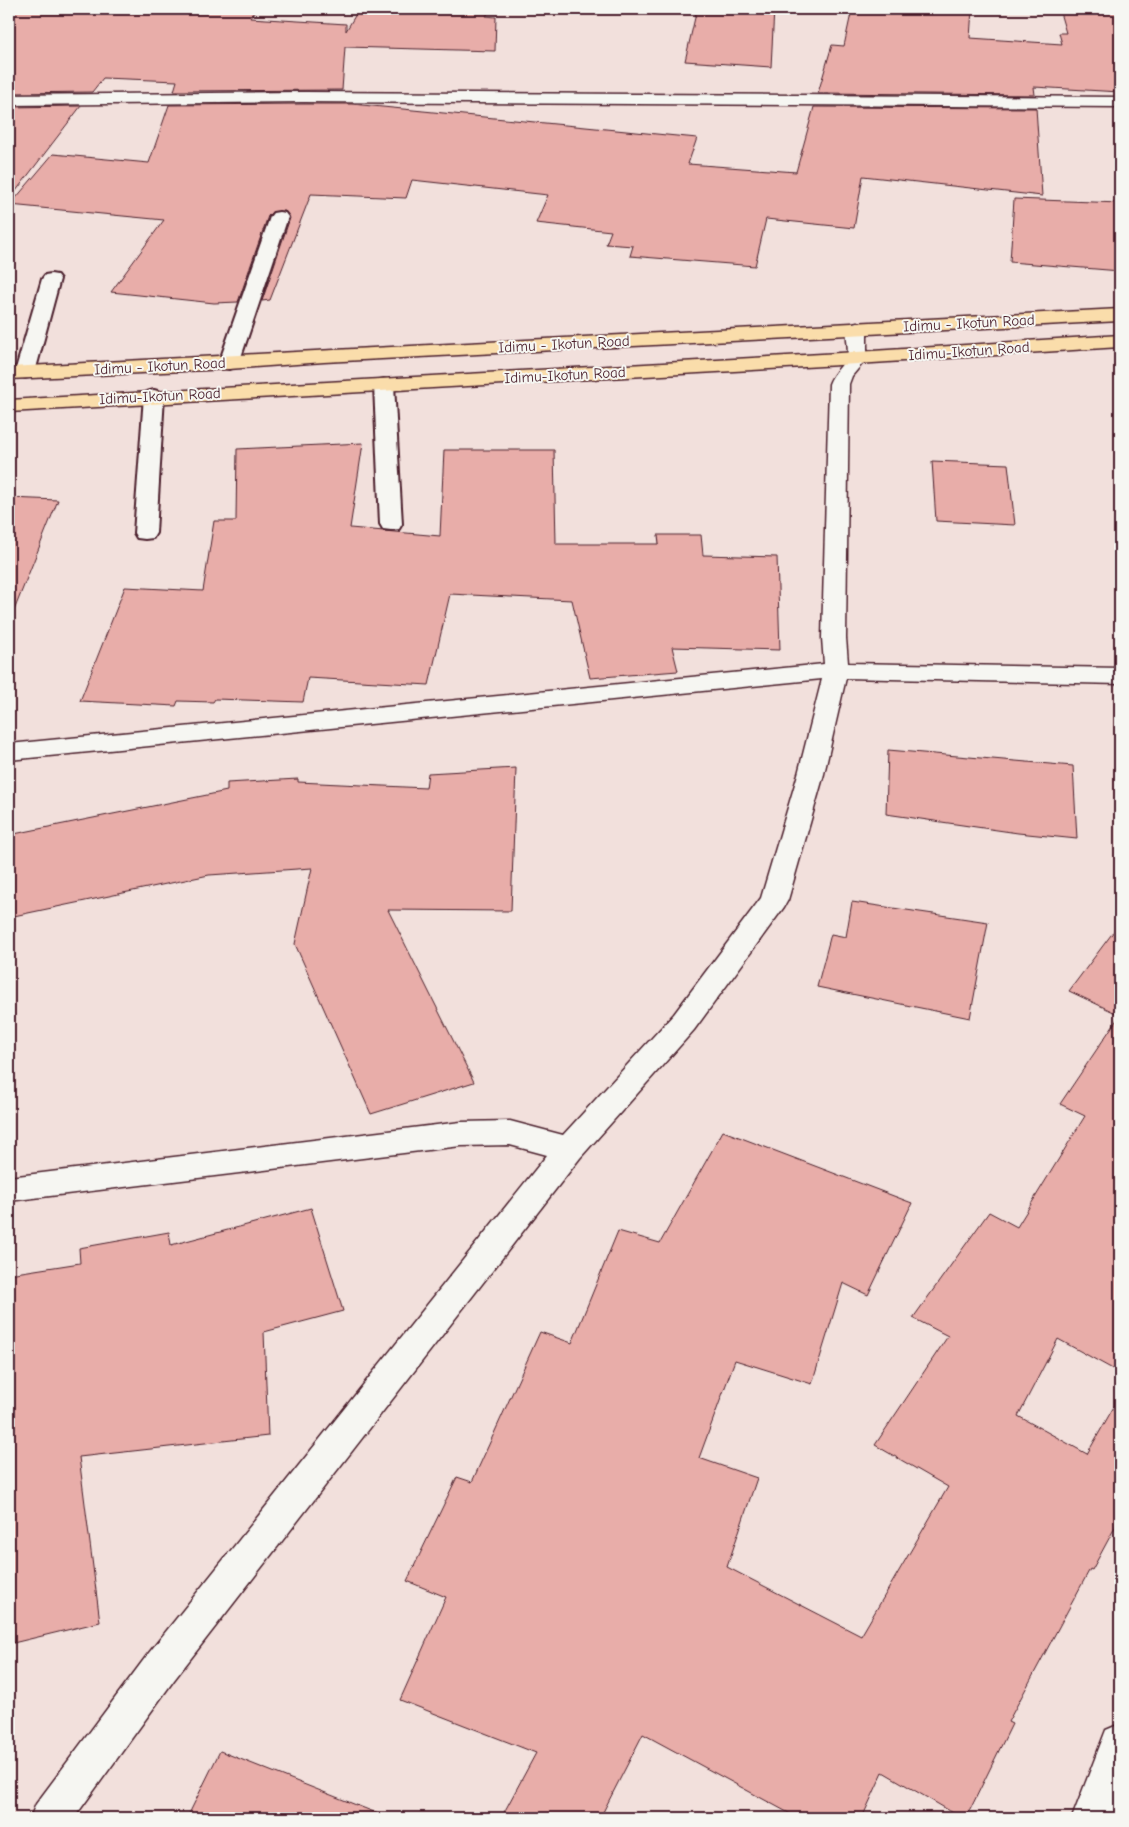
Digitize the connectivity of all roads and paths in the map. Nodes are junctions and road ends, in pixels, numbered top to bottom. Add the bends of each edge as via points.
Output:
1 (9, 100) edge
2 (1120, 102) edge
3 (279, 217) dead end
4 (51, 279) dead end
5 (1120, 315) edge
6 (857, 328) junction
7 (1120, 341) edge
8 (857, 358) junction
9 (229, 363) junction
10 (17, 372) edge
11 (384, 385) junction
12 (154, 396) junction
13 (9, 406) edge
14 (391, 524) dead end
15 (145, 533) dead end
16 (836, 670) junction
17 (1120, 676) edge
18 (9, 752) edge
19 (569, 1149) junction
20 (9, 1189) edge
21 (1120, 1743) edge
22 (50, 1818) edge
23 (1092, 1818) edge

1 - 2 street via 303,97
3 - 9 lane
4 - 10 lane
5 - 6 main road, Idimu - Ikotun Road
6 - 8 street
6 - 9 main road, Idimu - Ikotun Road
7 - 8 main road, Idimu-Ikotun Road
8 - 11 main road, Idimu-Ikotun Road
8 - 16 street via 842,375 839,384
9 - 10 main road, Idimu - Ikotun Road
11 - 12 main road, Idimu-Ikotun Road
11 - 14 lane
12 - 13 main road, Idimu-Ikotun Road
12 - 15 lane
16 - 17 street
16 - 18 street
16 - 19 street via 811,774 774,900 684,1022
19 - 20 street via 510,1133 461,1134
19 - 22 street via 161,1667
21 - 23 street

